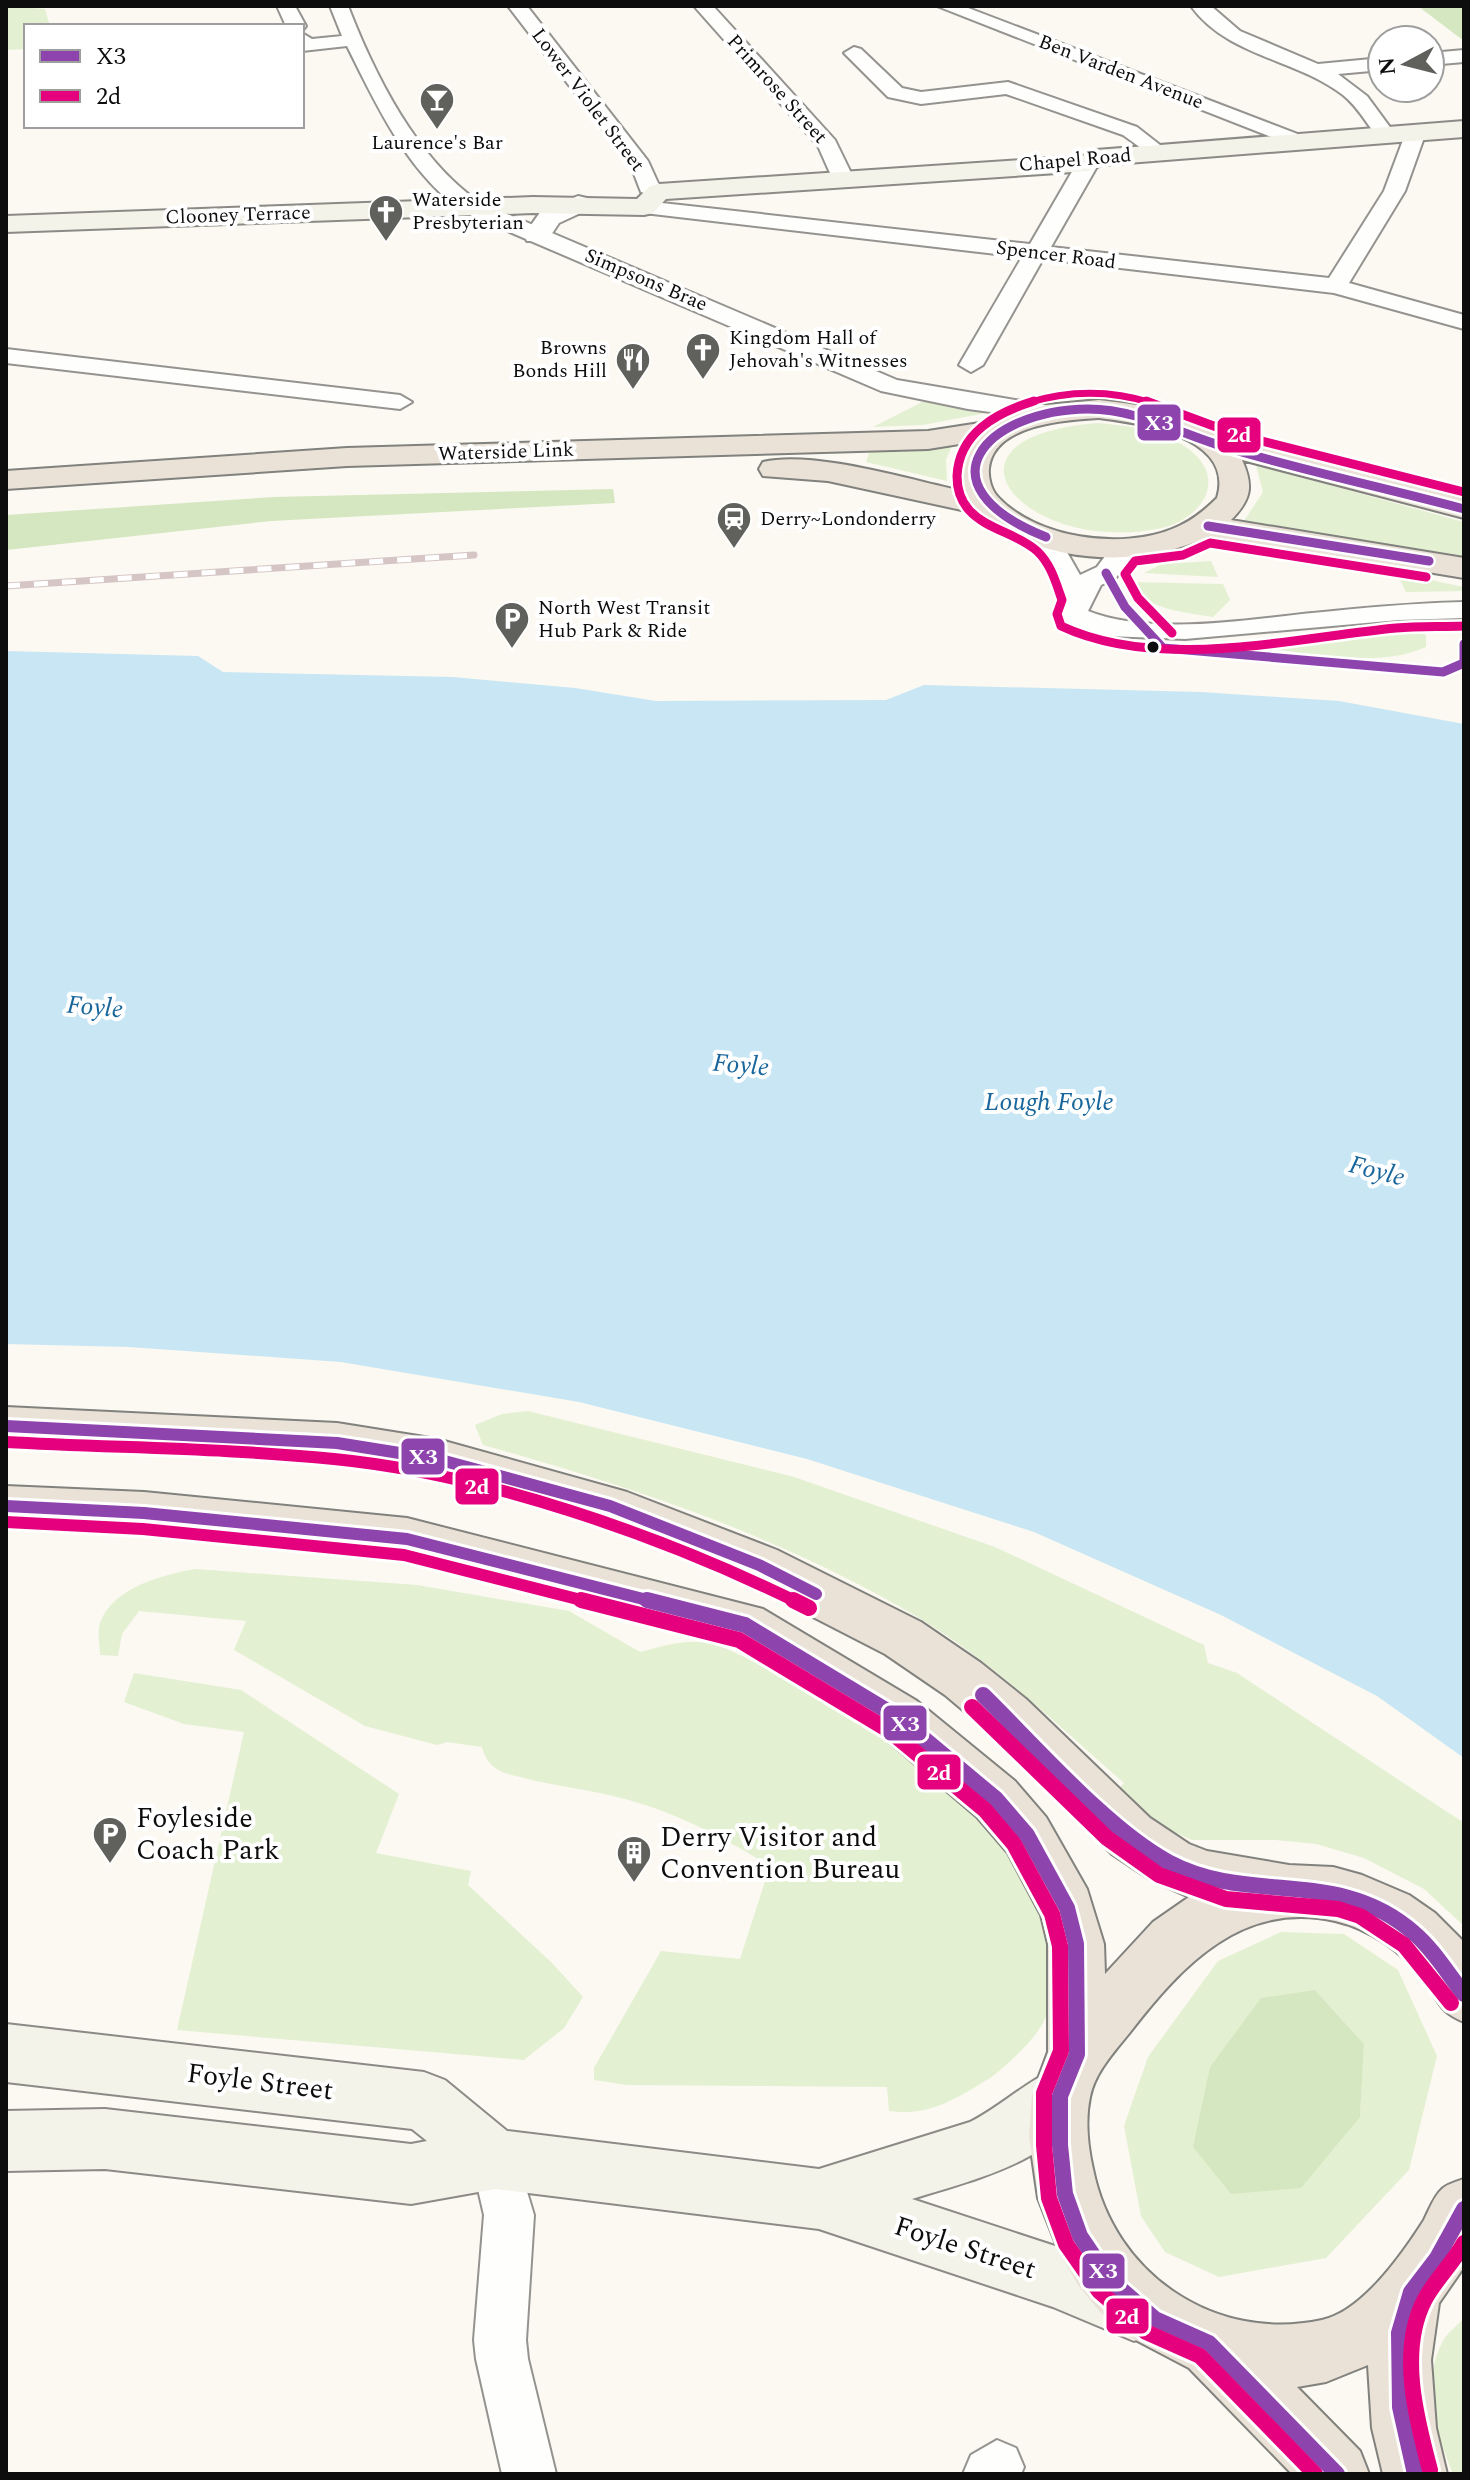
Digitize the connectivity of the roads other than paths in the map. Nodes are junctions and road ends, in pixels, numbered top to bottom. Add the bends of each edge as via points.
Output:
1 (286, 6) edge
2 (339, 6) edge
3 (517, 6) edge
4 (703, 6) edge
5 (946, 6) edge
6 (1200, 6) edge
7 (295, 24) edge
8 (352, 40) junction
9 (304, 44) edge
10 (854, 53) dead end
11 (1366, 65) edge
12 (1316, 70) junction
13 (1464, 129) edge
14 (1416, 132) junction
15 (1385, 134) junction
16 (1296, 140) junction
17 (1159, 152) junction
18 (1088, 163) junction
19 (842, 177) junction
20 (652, 200) junction
21 (578, 204) junction
22 (471, 207) junction
23 (6, 224) edge
24 (537, 235) junction
25 (1037, 254) junction
26 (1336, 286) junction
27 (1464, 322) edge
28 (6, 356) edge
29 (971, 365) dead end
30 (400, 402) dead end
31 (1051, 413) junction
32 (1005, 428) junction
33 (1212, 443) junction
34 (6, 480) edge
35 (6, 501) edge
36 (988, 506) junction
37 (1464, 509) edge
38 (1208, 526) junction
39 (1046, 537) junction
40 (1126, 546) junction
41 (1464, 568) edge
42 (1106, 573) junction
43 (1076, 608) junction
44 (1464, 610) edge
45 (1146, 627) junction
46 (6, 1426) edge
47 (6, 1506) edge
48 (1285, 1890) junction
49 (1464, 1994) edge
50 (6, 2053) edge
51 (1069, 2075) junction
52 (6, 2141) edge
53 (495, 2159) junction
54 (819, 2199) junction
55 (1464, 2209) edge
56 (1434, 2275) edge
57 (1182, 2331) junction
58 (529, 2474) edge
59 (1337, 2474) edge
60 (1415, 2474) edge

1 - 7 street
2 - 8 street, Simpsons Brae
3 - 20 street, Lower Violet Street via 641,165
4 - 19 street, Primrose Street via 828,144
5 - 16 street, Ben Varden Avenue
6 - 12 street via 1230,36
8 - 9 street
8 - 22 street, Simpsons Brae via 402,138 449,193
10 - 17 street via 895,93 921,98 1008,88 1130,131
11 - 12 street
12 - 15 street via 1359,100
13 - 14 main road, Chapel Road
14 - 15 main road, Chapel Road
14 - 26 street via 1392,191
15 - 16 main road, Chapel Road
16 - 17 main road, Chapel Road
17 - 18 main road, Chapel Road
18 - 19 main road, Chapel Road
18 - 25 street
19 - 20 main road, Chapel Road
20 - 21 main road, Chapel Road
20 - 25 street, Spencer Road
21 - 22 main road, Clooney Terrace
21 - 24 street via 550,217
22 - 23 main road, Clooney Terrace
22 - 24 street, Simpsons Brae
24 - 31 street, Simpsons Brae via 890,386
25 - 26 street, Spencer Road
25 - 29 street
26 - 27 street, Spencer Road
28 - 30 street
31 - 32 highway, Waterside Link
31 - 33 highway, Waterside Link via 1099,409 1141,414
32 - 34 highway, Waterside Link via 928,440 347,457
32 - 36 highway via 984,445 973,465 975,487
33 - 37 highway, Waterside Link
33 - 38 highway via 1230,464 1236,483 1232,502
35 - 36 highway, Waterside Link via 348,477 745,468 828,472
36 - 39 highway, Waterside Link
38 - 40 highway, Waterside Link via 1179,539
38 - 41 highway
39 - 40 highway, Waterside Link via 1085,546
39 - 43 street
40 - 42 street
42 - 43 street via 1090,580
42 - 45 street via 1125,607
43 - 45 street via 1107,628
44 - 45 street via 1237,629
46 - 48 highway via 337,1443 437,1459 610,1506 759,1565 903,1638 1008,1716 1131,1836 1170,1862 1206,1877
47 - 51 highway via 144,1513 407,1539 745,1625 899,1718 996,1799 1027,1835 1067,1908 1076,1944
48 - 49 highway via 1347,1894 1399,1919 1439,1954
48 - 51 highway via 1245,1899 1182,1934 1148,1964
50 - 53 main road, Foyle Street via 424,2101
51 - 54 main road, Foyle Street via 1013,2132 977,2149
51 - 57 highway via 1060,2145 1065,2194 1080,2236 1109,2279
52 - 53 main road, Foyle Street via 105,2139 411,2174
53 - 54 main road, Foyle Street
53 - 58 street via 509,2215 502,2359
54 - 57 main road, Foyle Street via 1055,2277
55 - 56 highway
56 - 57 highway via 1364,2334 1332,2350 1293,2358 1252,2355
56 - 60 highway via 1397,2363
57 - 59 highway

